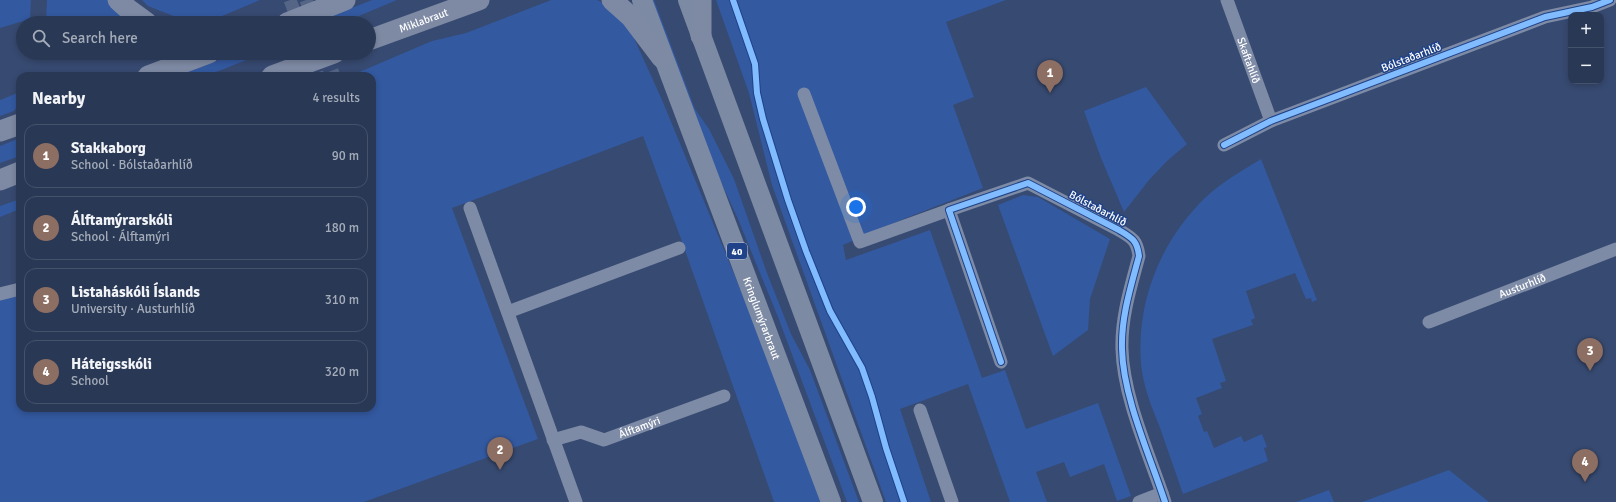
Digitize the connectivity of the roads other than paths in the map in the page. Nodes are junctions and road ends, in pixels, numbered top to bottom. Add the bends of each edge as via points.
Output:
1 (118, 0) edge
2 (345, 0) edge
3 (479, 0) edge
4 (612, 0) edge
5 (642, 0) edge
6 (688, 0) edge
7 (701, 0) edge
8 (1227, 0) edge
9 (1610, 0) edge
10 (138, 16) edge
11 (305, 16) edge
12 (701, 36) junction
13 (376, 37) edge
14 (662, 58) junction
15 (190, 60) edge
16 (318, 60) edge
17 (159, 72) edge
18 (290, 72) edge
19 (804, 94) dead end
20 (1271, 121) junction
21 (16, 126) edge
22 (0, 132) edge
23 (1224, 145) dead end
24 (16, 174) edge
25 (0, 180) edge
26 (470, 208) dead end
27 (949, 210) junction
28 (679, 248) dead end
29 (1616, 249) edge
30 (16, 290) edge
31 (0, 294) edge
32 (508, 312) junction
33 (1429, 322) dead end
34 (1001, 362) dead end
35 (724, 396) dead end
36 (920, 410) dead end
37 (553, 440) junction
38 (1164, 498) edge
39 (576, 502) edge
40 (831, 502) edge
41 (873, 502) edge
42 (952, 502) edge
43 (1139, 502) edge

1 - 10 highway
2 - 11 highway
3 - 13 highway, Miklabraut
4 - 14 highway via 631,17
5 - 14 main road, Kringlumýrarbraut / 40
6 - 12 main road
7 - 12 highway
8 - 20 street, Skaftahlíð
9 - 20 street, Bólstaðarhlíð via 1592,7 1545,17
12 - 41 main road
14 - 40 main road, Kringlumýrarbraut / 40
15 - 17 highway
16 - 18 highway
19 - 27 street, Bólstaðarhlíð via 860,242
20 - 23 street, Bólstaðarhlíð
21 - 22 highway
24 - 25 highway
26 - 32 street
27 - 34 street
27 - 38 street, Bólstaðarhlíð via 1028,183 1119,230 1138,246 1139,256 1123,322 1122,350 1125,376 1135,415
28 - 32 street
29 - 33 street, Austurhlíð
30 - 31 street
32 - 37 street
35 - 37 street, Álftamýri via 604,440 581,432
36 - 42 street
37 - 39 street
38 - 43 street, Bólstaðarhlíð

